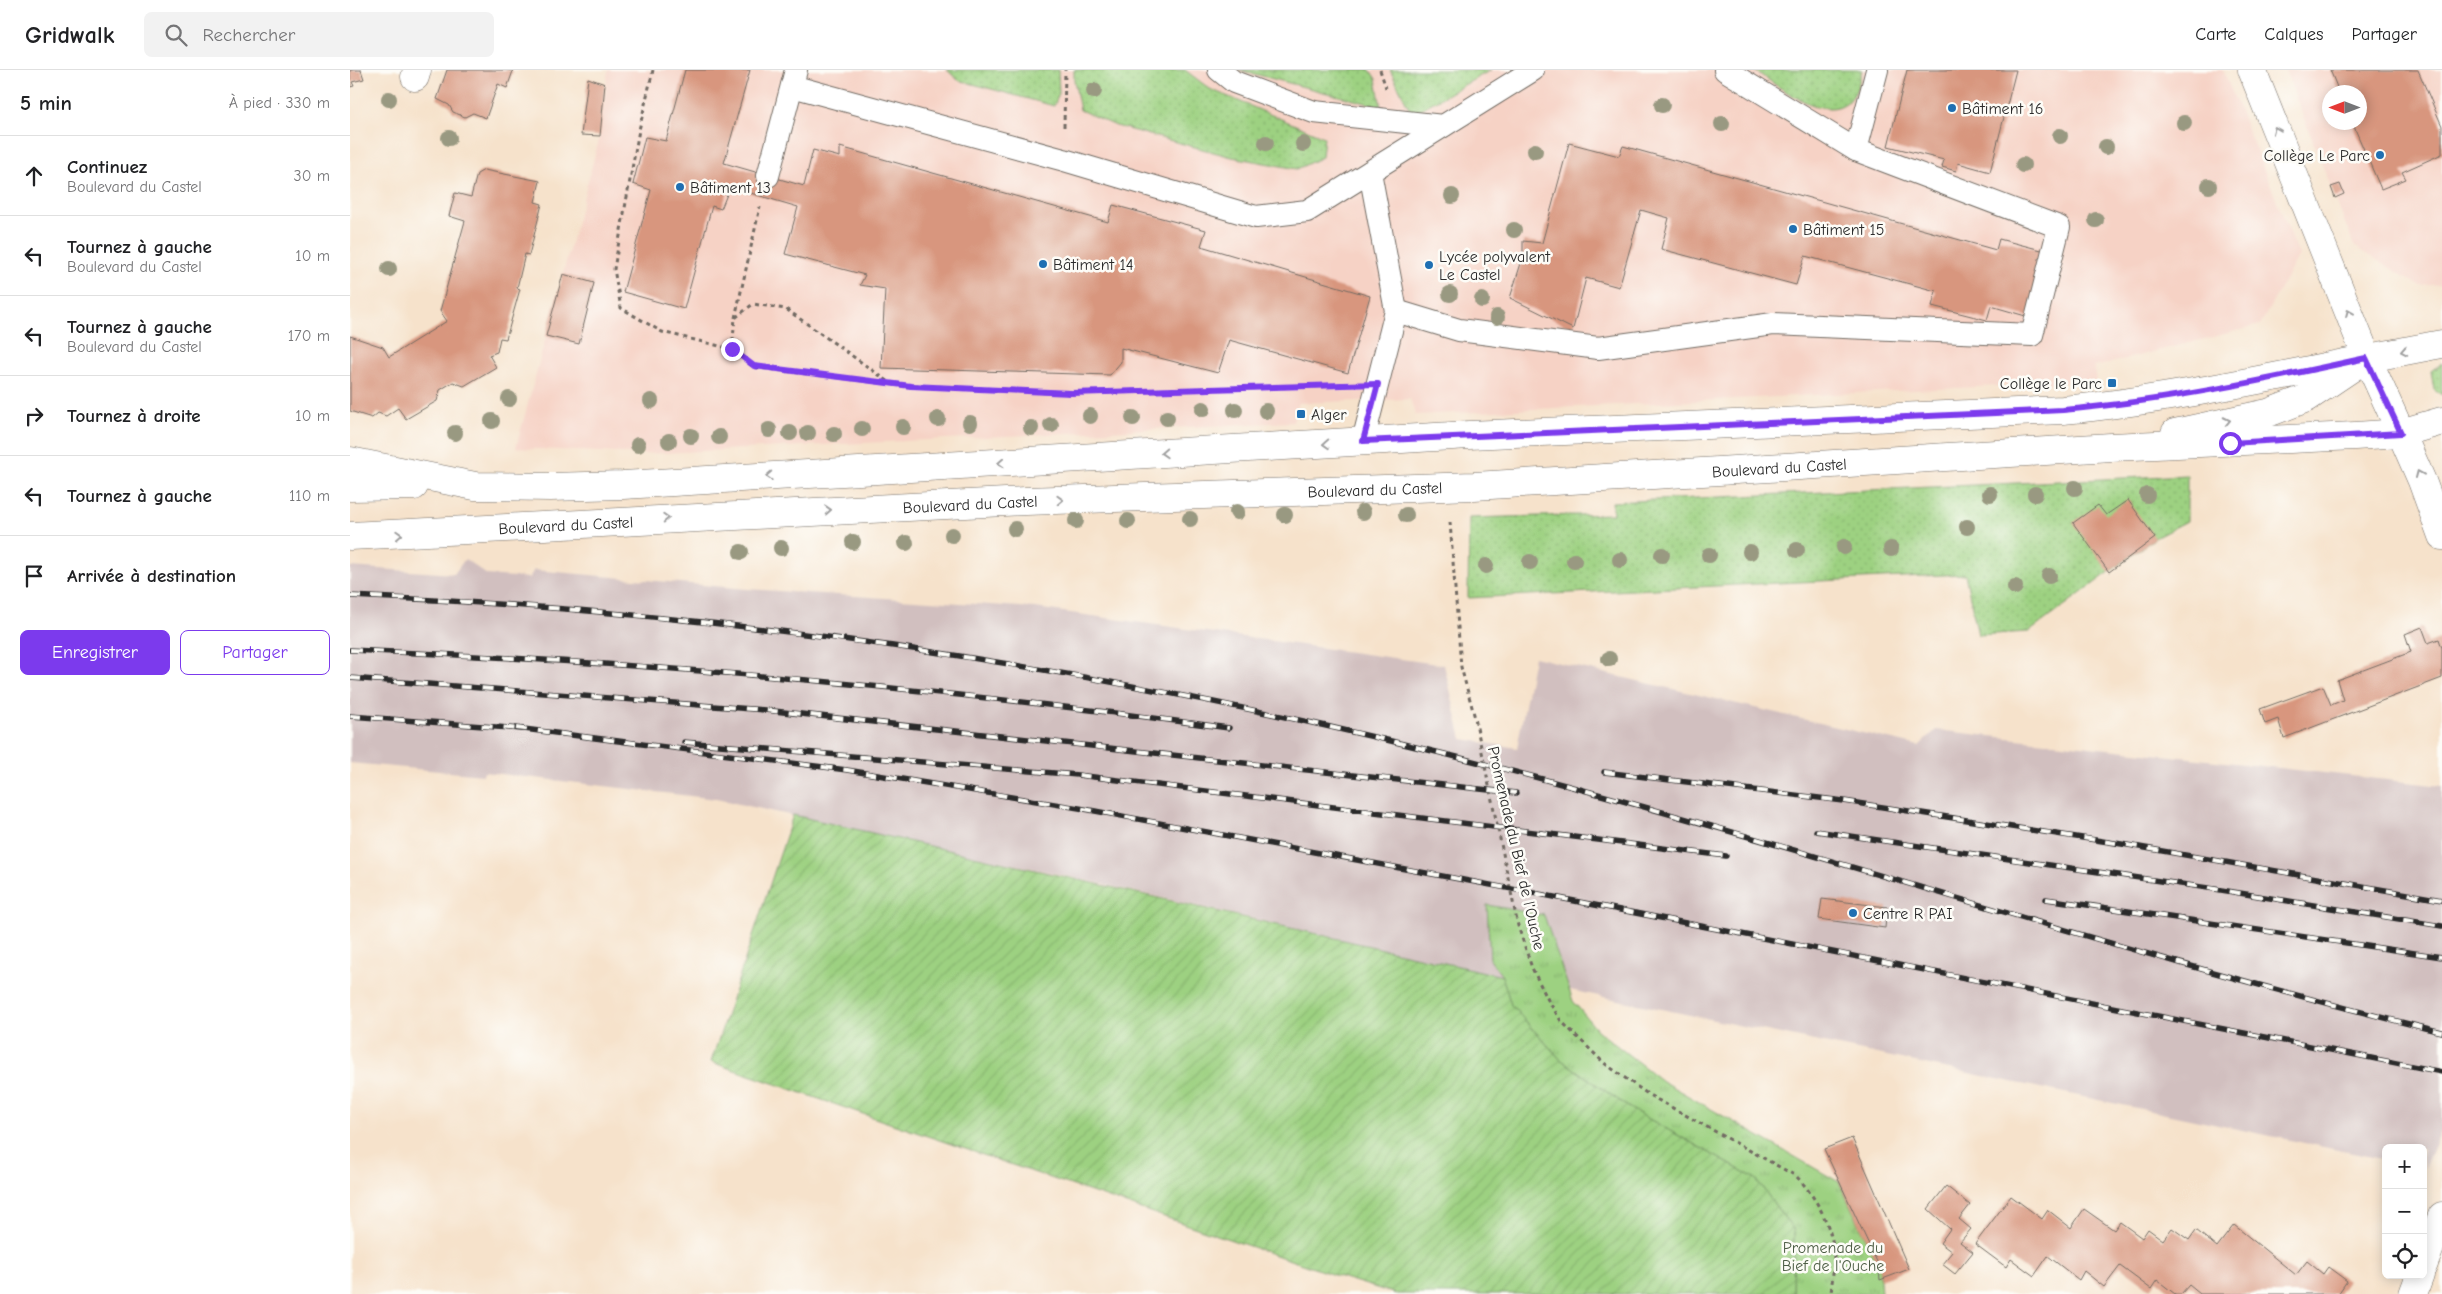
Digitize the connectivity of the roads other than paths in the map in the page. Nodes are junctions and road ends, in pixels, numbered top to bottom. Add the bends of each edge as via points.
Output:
1 (1219, 70) edge
2 (1534, 70) edge
3 (1725, 70) edge
4 (1877, 70) edge
5 (2252, 70) edge
6 (794, 78) edge
7 (1443, 126) junction
8 (1856, 150) junction
9 (1370, 172) junction
10 (768, 176) dead end
11 (1396, 312) junction
12 (2442, 344) edge
13 (2366, 358) junction
14 (2442, 421) edge
15 (2401, 433) junction
16 (1363, 441) junction
17 (2111, 447) junction
18 (350, 462) edge
19 (475, 486) junction
20 (350, 487) edge
21 (350, 536) edge
22 (2442, 536) edge
23 (2442, 1216) edge
24 (2427, 1255) edge
25 (2419, 1279) edge
26 (2413, 1294) edge

1 - 7 lane via 1234,82 1314,112
2 - 7 lane
3 - 8 lane
4 - 8 lane
13 -> 5 main road
6 - 9 lane via 1256,217 1307,211
6 - 10 lane
7 - 9 lane
8 - 11 lane via 2059,227 2032,335 1773,324 1598,348 1459,330
9 - 11 lane
11 - 16 lane
12 -> 13 main road
13 - 15 main road
13 - 16 main road via 2221,389 2063,410
17 -> 13 main road via 2268,412 2307,398
14 - 15 main road, Boulevard du Castel
15 - 17 main road, Boulevard du Castel
22 -> 15 main road
16 -> 19 main road via 623,485
21 -> 17 main road, Boulevard du Castel via 1026,501 1474,486
18 - 19 main road
19 - 20 main road
23 - 24 main road
25 - 26 main road

